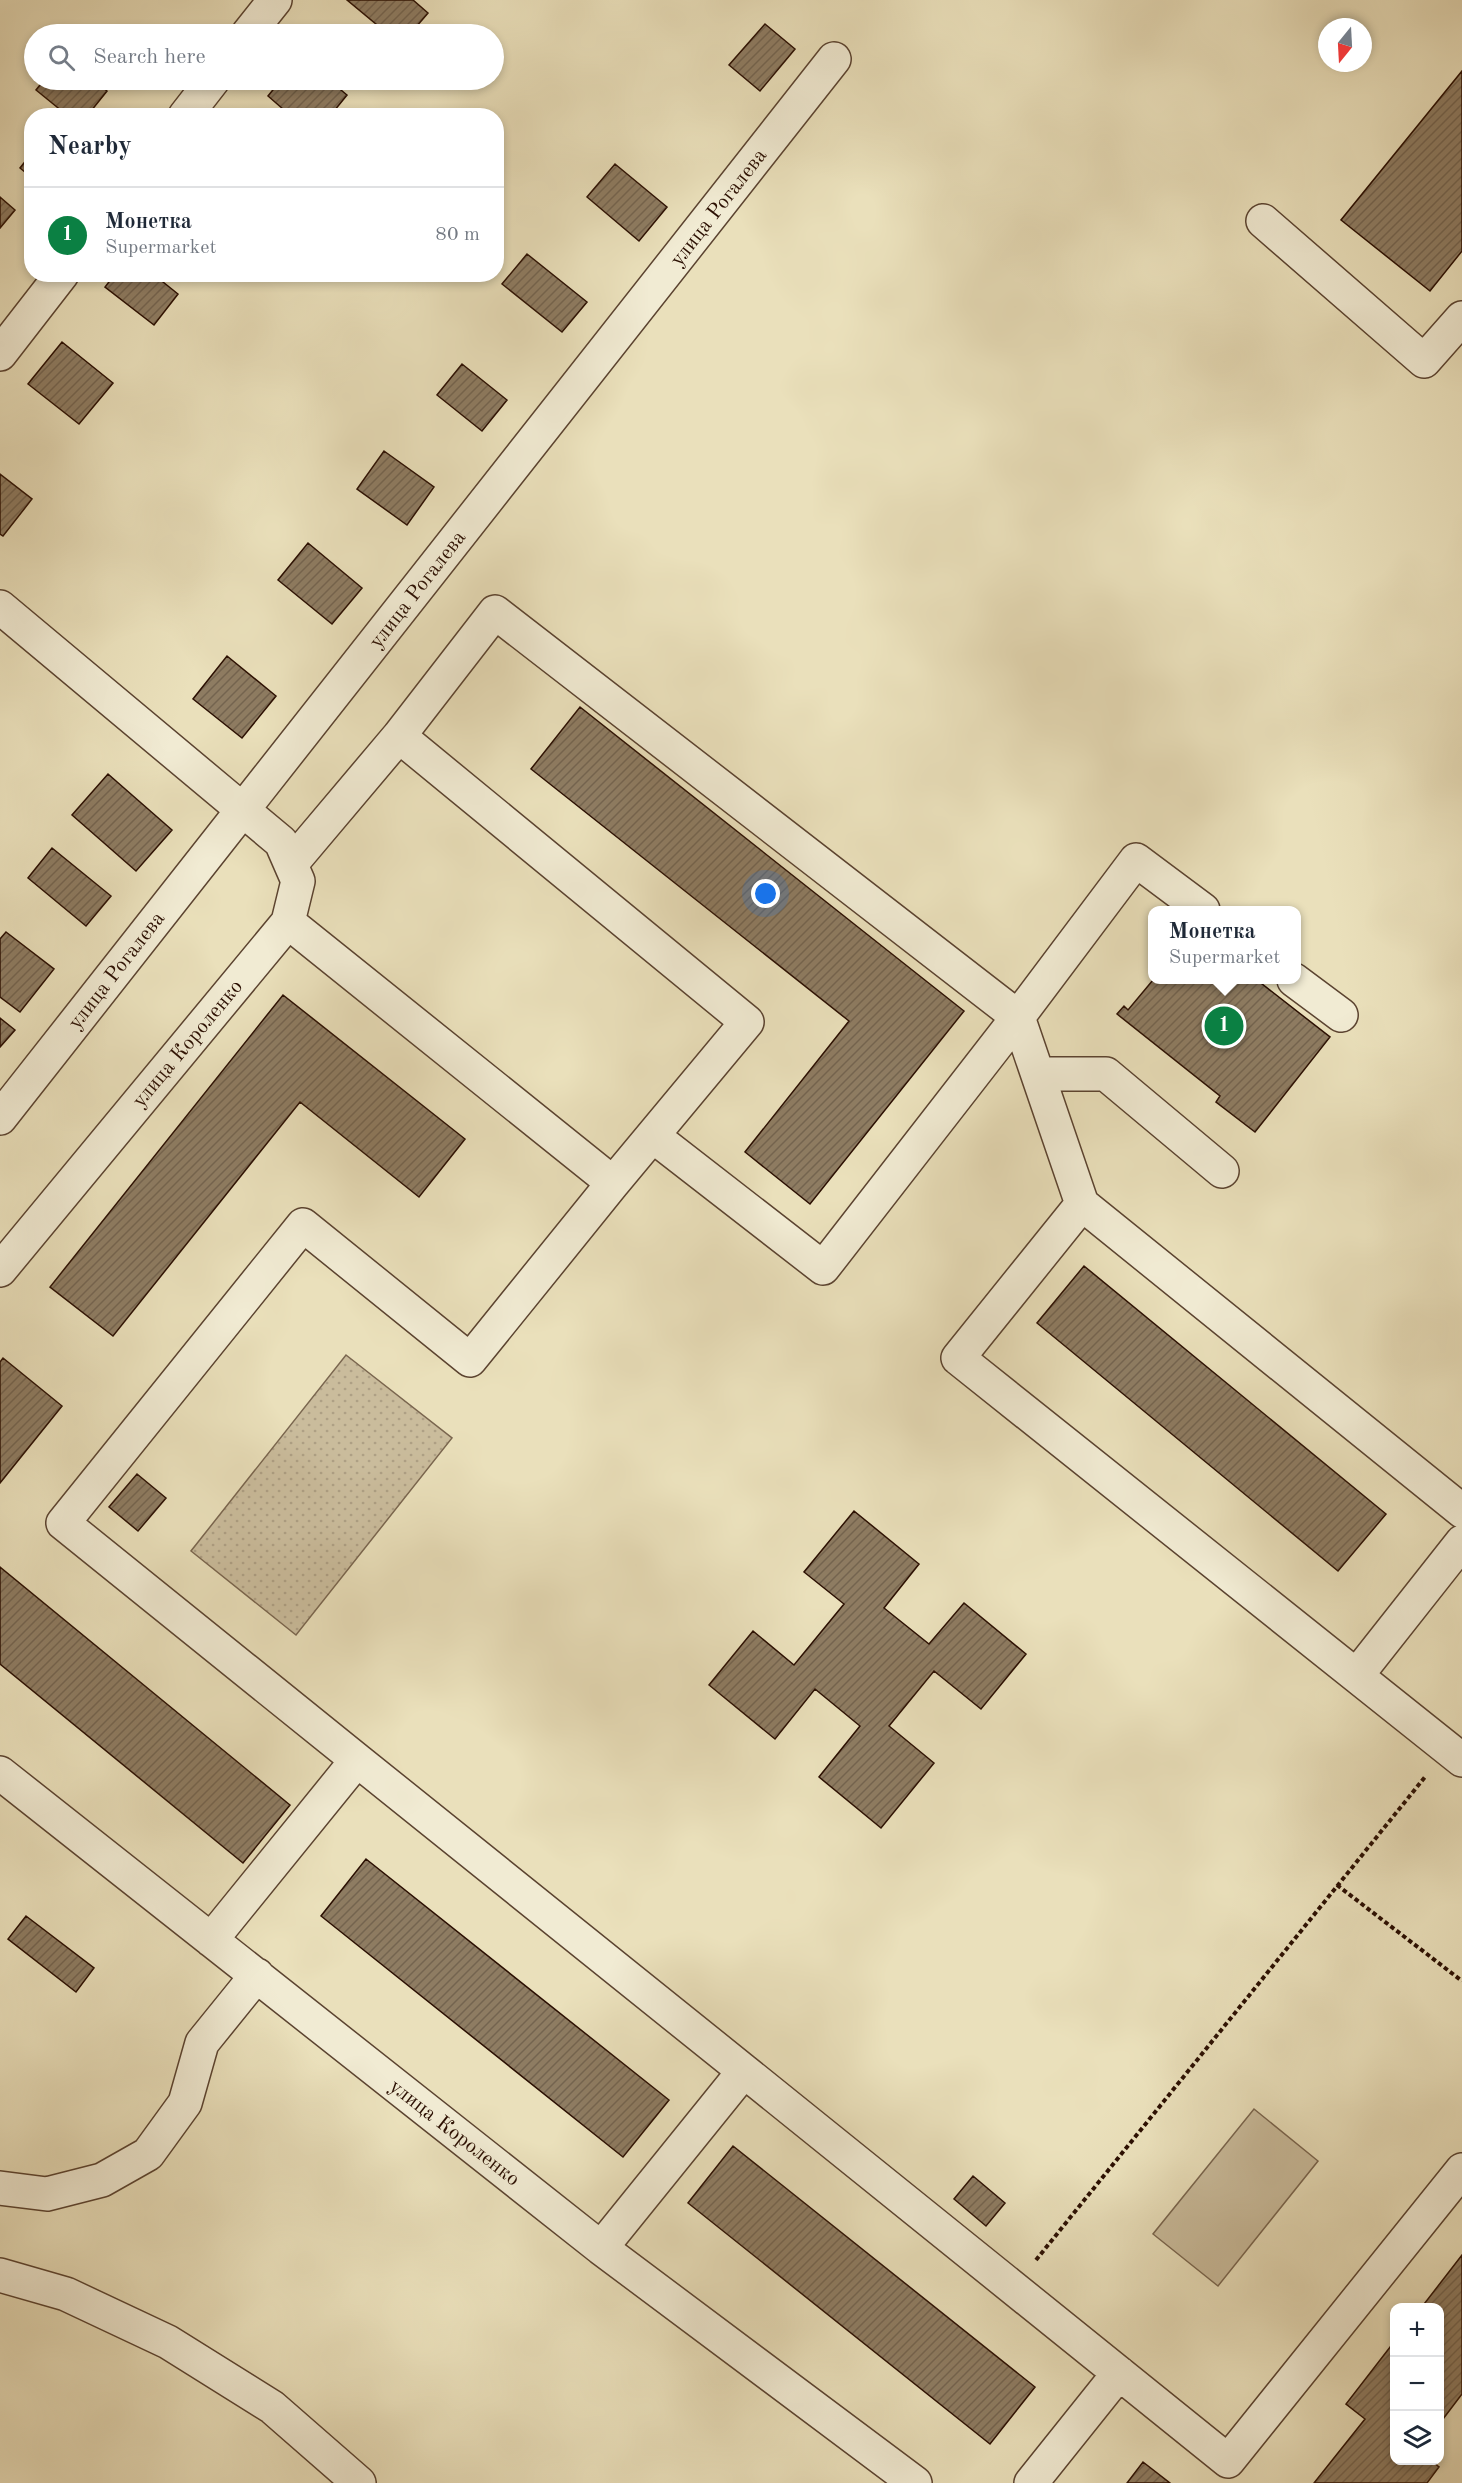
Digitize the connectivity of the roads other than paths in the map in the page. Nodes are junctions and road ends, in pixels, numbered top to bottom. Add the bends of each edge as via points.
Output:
1 (275, 0) edge
2 (256, 24) edge
3 (834, 59) dead end
4 (205, 90) edge
5 (191, 108) edge
6 (1263, 221) dead end
7 (56, 282) edge
8 (1462, 318) edge
9 (0, 354) edge
10 (0, 607) edge
11 (399, 736) junction
12 (241, 810) junction
13 (291, 864) junction
14 (1198, 906) edge
15 (288, 922) junction
16 (1299, 984) edge
17 (1341, 1015) dead end
18 (1018, 1017) junction
19 (1038, 1074) junction
20 (0, 1118) edge
21 (653, 1136) junction
22 (1222, 1171) dead end
23 (613, 1183) junction
24 (1082, 1204) junction
25 (0, 1270) edge
26 (1462, 1511) edge
27 (1462, 1542) edge
28 (1357, 1675) junction
29 (1455, 1754) edge
30 (357, 1760) junction
31 (0, 1773) edge
32 (211, 1940) junction
33 (257, 1975) junction
34 (744, 2071) junction
35 (1462, 2170) edge
36 (0, 2187) edge
37 (601, 2248) junction
38 (0, 2275) edge
39 (1119, 2373) junction
40 (359, 2483) edge
41 (915, 2483) edge
42 (1031, 2483) edge

1 - 2 street
3 - 12 street, улица Рогалева
4 - 5 street
6 - 8 street via 1424,361
7 - 9 street
10 - 12 street, улица Короленко
11 - 13 street
11 - 18 street via 495,612
11 - 21 street via 747,1022
12 - 13 street, улица Короленко via 281,842
12 - 20 street, улица Рогалева
13 - 15 street, улица Короленко via 298,881
14 - 18 street via 1136,860
15 - 23 street
15 - 25 street, улица Короленко
16 - 17 street
18 - 19 street
18 - 21 street via 823,1268
19 - 22 street via 1106,1074
19 - 24 street
21 - 23 street
23 - 30 street via 470,1360 303,1225 63,1523
24 - 26 street
24 - 28 street via 958,1358
27 - 28 street
28 - 29 street
30 - 32 street
30 - 34 street
31 - 32 street, улица Короленко
32 - 33 street, улица Короленко
33 - 36 street via 202,2043 185,2103 148,2154 102,2180 47,2194
33 - 37 street, улица Короленко
34 - 37 street
34 - 39 street
35 - 39 street via 1228,2461
37 - 41 street, улица Короленко
38 - 40 street via 66,2294 168,2342 272,2407
39 - 42 street

